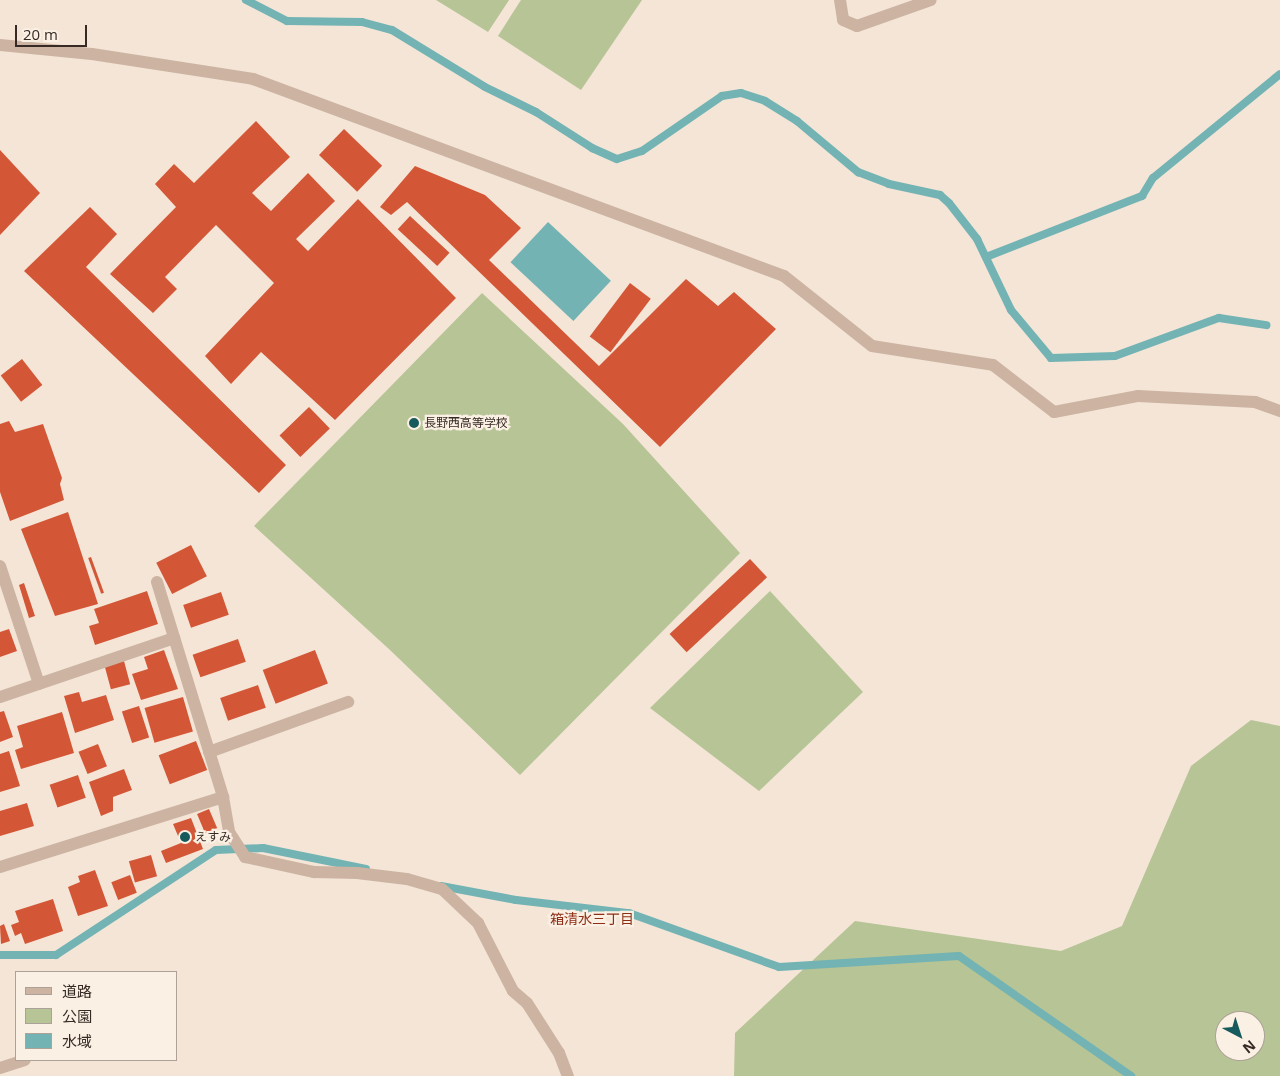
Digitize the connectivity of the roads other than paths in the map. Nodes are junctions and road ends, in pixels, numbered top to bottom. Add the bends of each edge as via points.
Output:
1 (840, 0) edge
2 (931, 0) edge
3 (0, 45) edge
4 (1280, 411) edge
5 (0, 566) edge
6 (157, 582) dead end
7 (174, 638) junction
8 (39, 684) junction
9 (0, 697) edge
10 (348, 702) dead end
11 (209, 752) junction
12 (223, 796) junction
13 (0, 867) edge
14 (22, 1061) edge
15 (0, 1068) edge
16 (568, 1076) edge

1 - 2 street via 842,20 857,26
3 - 4 street via 92,54 252,79 784,276 872,346 993,365 1054,412 1138,396 1255,402
5 - 8 street
6 - 7 street
7 - 8 street
7 - 11 street
8 - 9 street
10 - 11 street
11 - 12 street
12 - 13 street
12 - 16 street via 229,832 245,857 314,872 407,879 442,889 478,923 513,991 527,1003 559,1052
14 - 15 street

